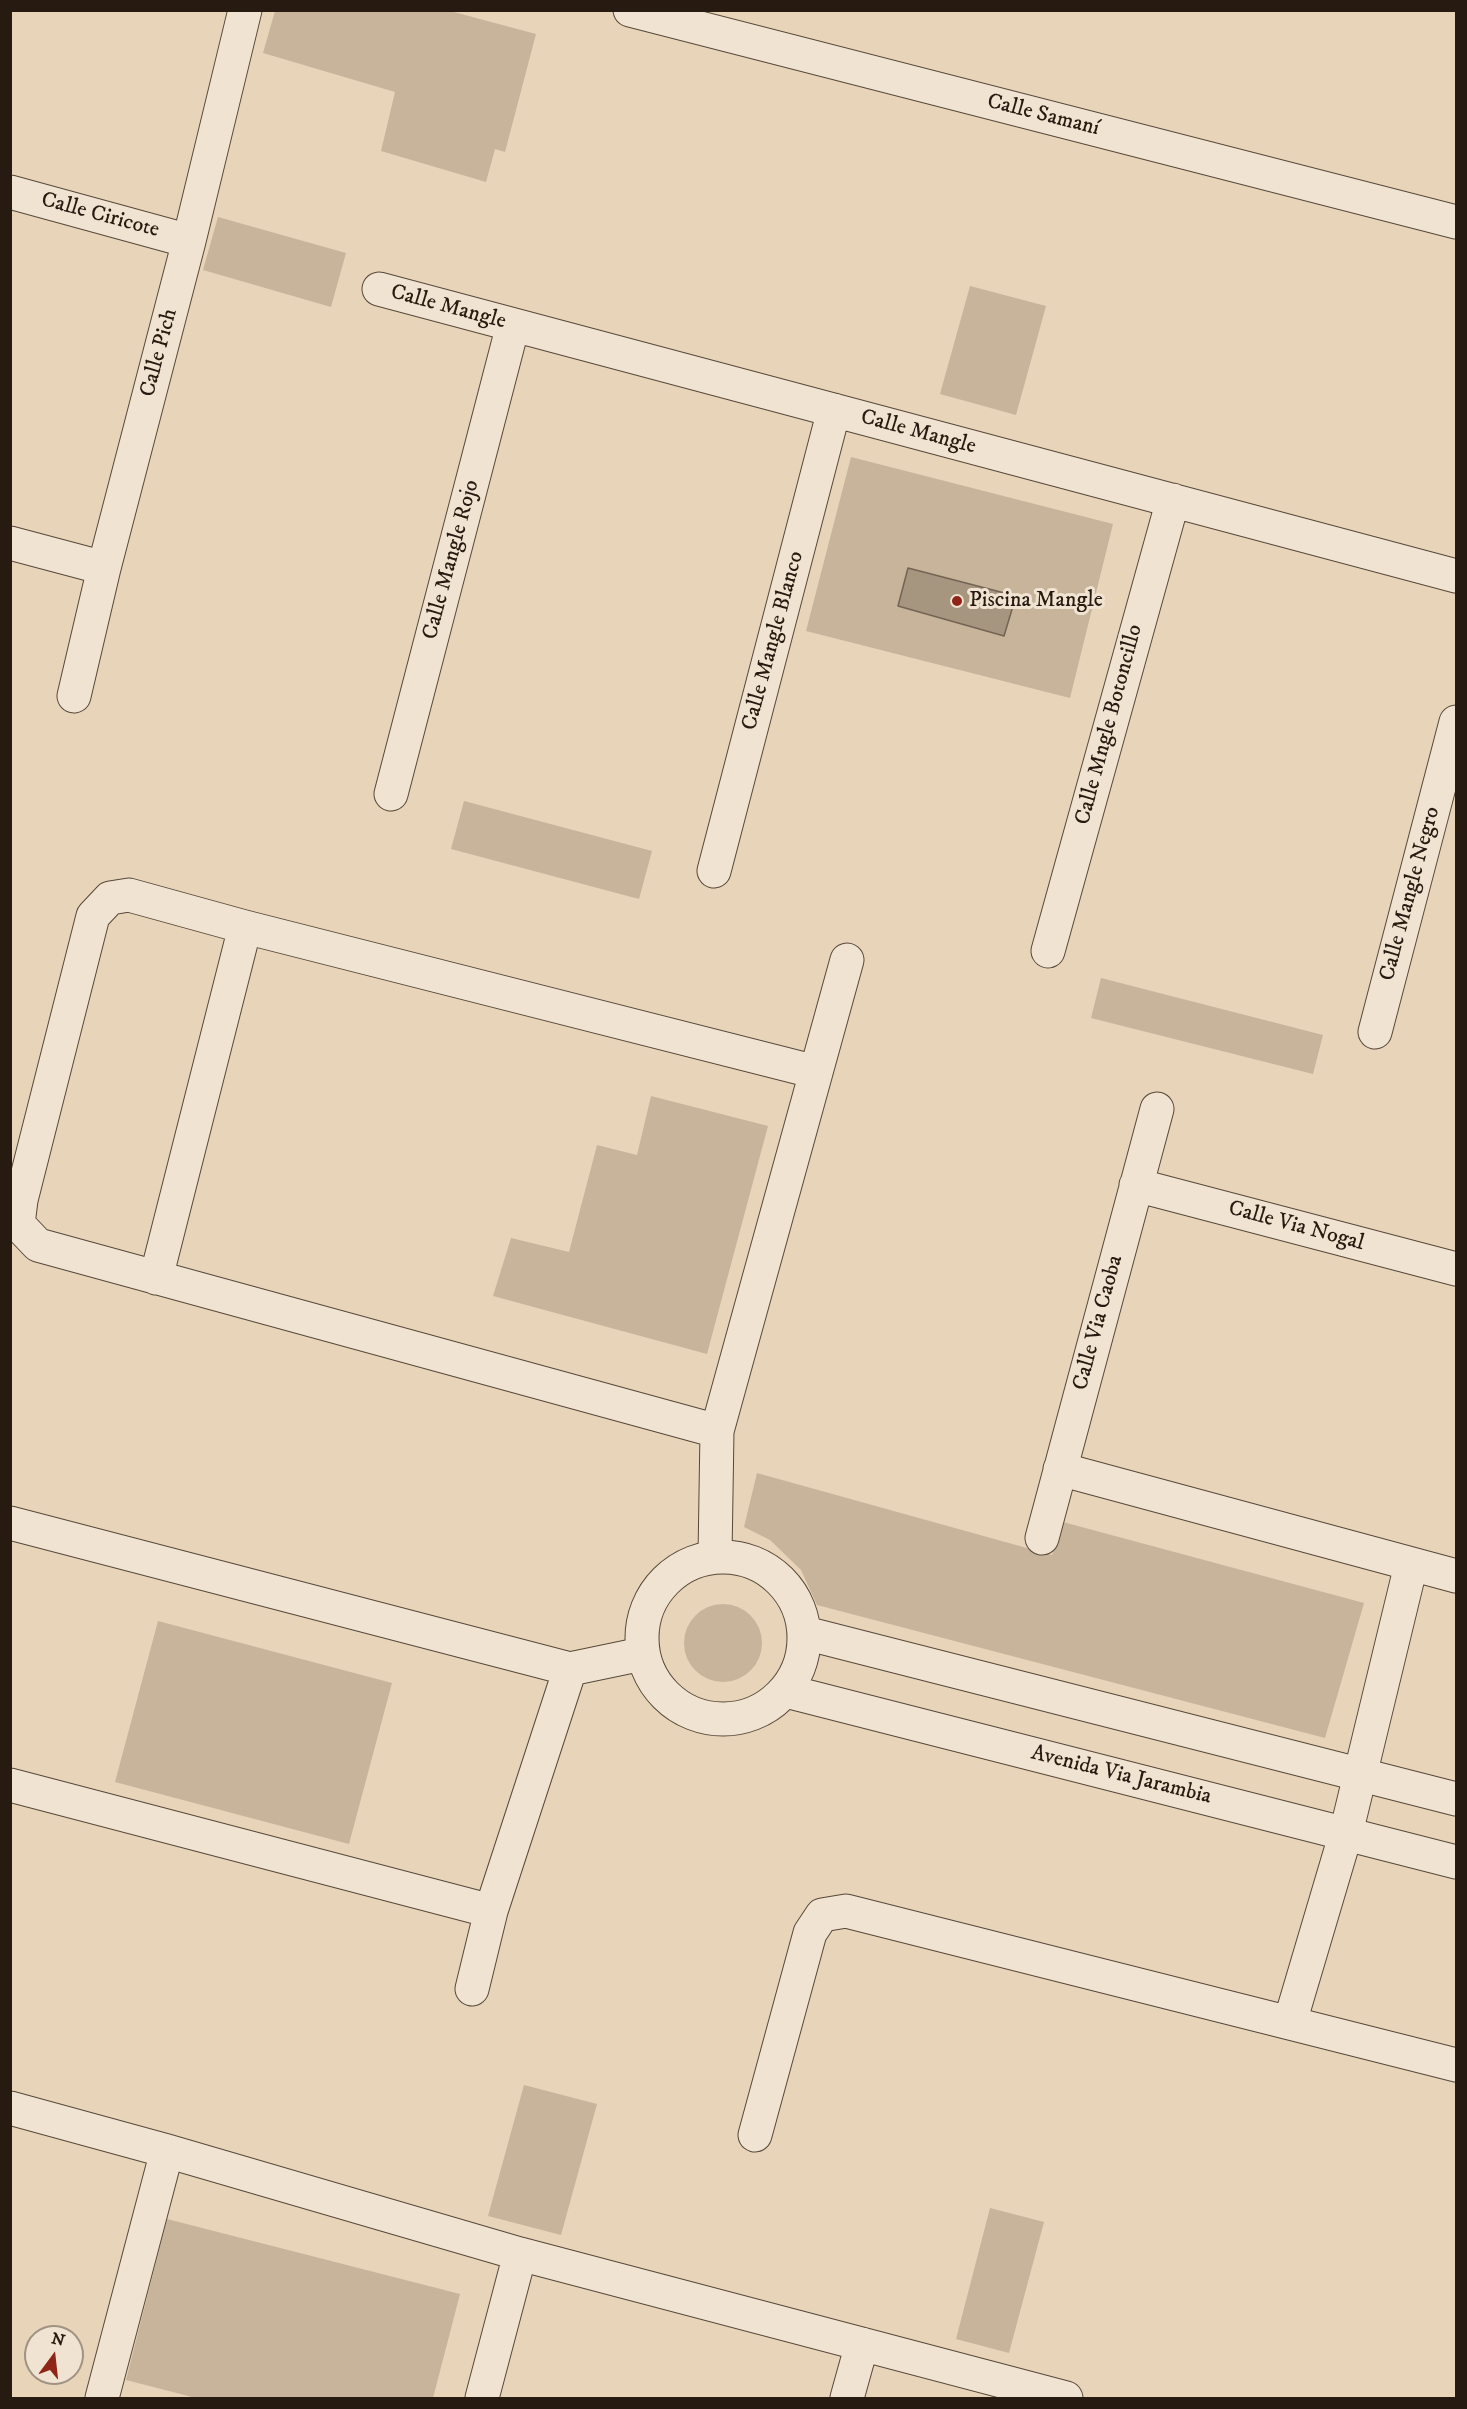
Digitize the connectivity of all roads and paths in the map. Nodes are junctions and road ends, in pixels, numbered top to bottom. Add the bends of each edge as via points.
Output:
1 (245, 10) edge
2 (630, 10) edge
3 (10, 192) edge
4 (1456, 222) edge
5 (189, 241) junction
6 (379, 289) dead end
7 (513, 325) junction
8 (834, 410) junction
9 (1173, 500) junction
10 (10, 543) edge
11 (104, 568) junction
12 (1456, 576) edge
13 (74, 696) dead end
14 (1456, 722) edge
15 (391, 794) dead end
16 (714, 871) dead end
17 (245, 927) junction
18 (1048, 951) dead end
19 (847, 960) dead end
20 (1375, 1032) dead end
21 (816, 1072) junction
22 (1157, 1108) dead end
23 (1136, 1185) junction
24 (1456, 1269) edge
25 (156, 1278) junction
26 (717, 1431) junction
27 (1060, 1469) junction
28 (10, 1523) edge
29 (1042, 1538) dead end
30 (716, 1556) junction
31 (1411, 1565) junction
32 (1456, 1576) edge
33 (805, 1634) junction
34 (642, 1654) junction
35 (570, 1669) junction
36 (786, 1690) junction
37 (1361, 1776) junction
38 (10, 1785) edge
39 (1456, 1799) edge
40 (1346, 1833) junction
41 (1456, 1862) edge
42 (491, 1911) junction
43 (472, 1989) dead end
44 (1290, 2022) junction
45 (1456, 2065) edge
46 (10, 2108) edge
47 (755, 2135) dead end
48 (167, 2151) junction
49 (520, 2254) junction
50 (862, 2344) junction
51 (102, 2398) edge
52 (482, 2398) edge
53 (847, 2398) edge
54 (1066, 2398) edge

1 - 5 street, Calle Pich
2 - 4 street, Calle Samaní
3 - 5 street, Calle Ciricote
5 - 11 street, Calle Pich
6 - 7 street, Calle Mangle
7 - 8 street, Calle Mangle
7 - 15 street, Calle Mangle Rojo
8 - 9 street, Calle Mangle
8 - 16 street, Calle Mangle Blanco
9 - 12 street, Calle Mangle
9 - 18 street, Calle Mngle Botoncillo
10 - 11 street
11 - 13 street, Calle Pich
14 - 20 street, Calle Mangle Negro
17 - 21 street
17 - 25 street
17 - 25 street via 129,894 110,898 93,916 18,1224 38,1245
19 - 21 street
21 - 26 street
22 - 23 street, Calle Via Caoba
23 - 24 street, Calle Via Nogal
23 - 27 street, Calle Via Caoba
25 - 26 street
26 - 30 street
27 - 29 street, Calle Via Caoba
27 - 31 street
28 - 35 street
30 - 33 street via 742,1558 773,1574 800,1608
30 - 34 street via 689,1563 666,1578 650,1601 641,1627
31 - 32 street
31 - 37 street
33 - 36 street via 804,1654
33 - 37 street
34 - 35 street
34 - 36 street via 652,1679 668,1699 690,1713 716,1720 742,1718 766,1708
35 - 42 street
36 - 40 street, Avenida Via Jarambia
37 - 39 street
37 - 40 street
38 - 42 street
40 - 41 street, Avenida Via Jarambia
40 - 44 street
42 - 43 street
44 - 45 street
44 - 47 street via 846,1911 822,1915 810,1933
46 - 48 street
48 - 49 street
48 - 51 street
49 - 50 street
49 - 52 street
50 - 53 street
50 - 54 street

